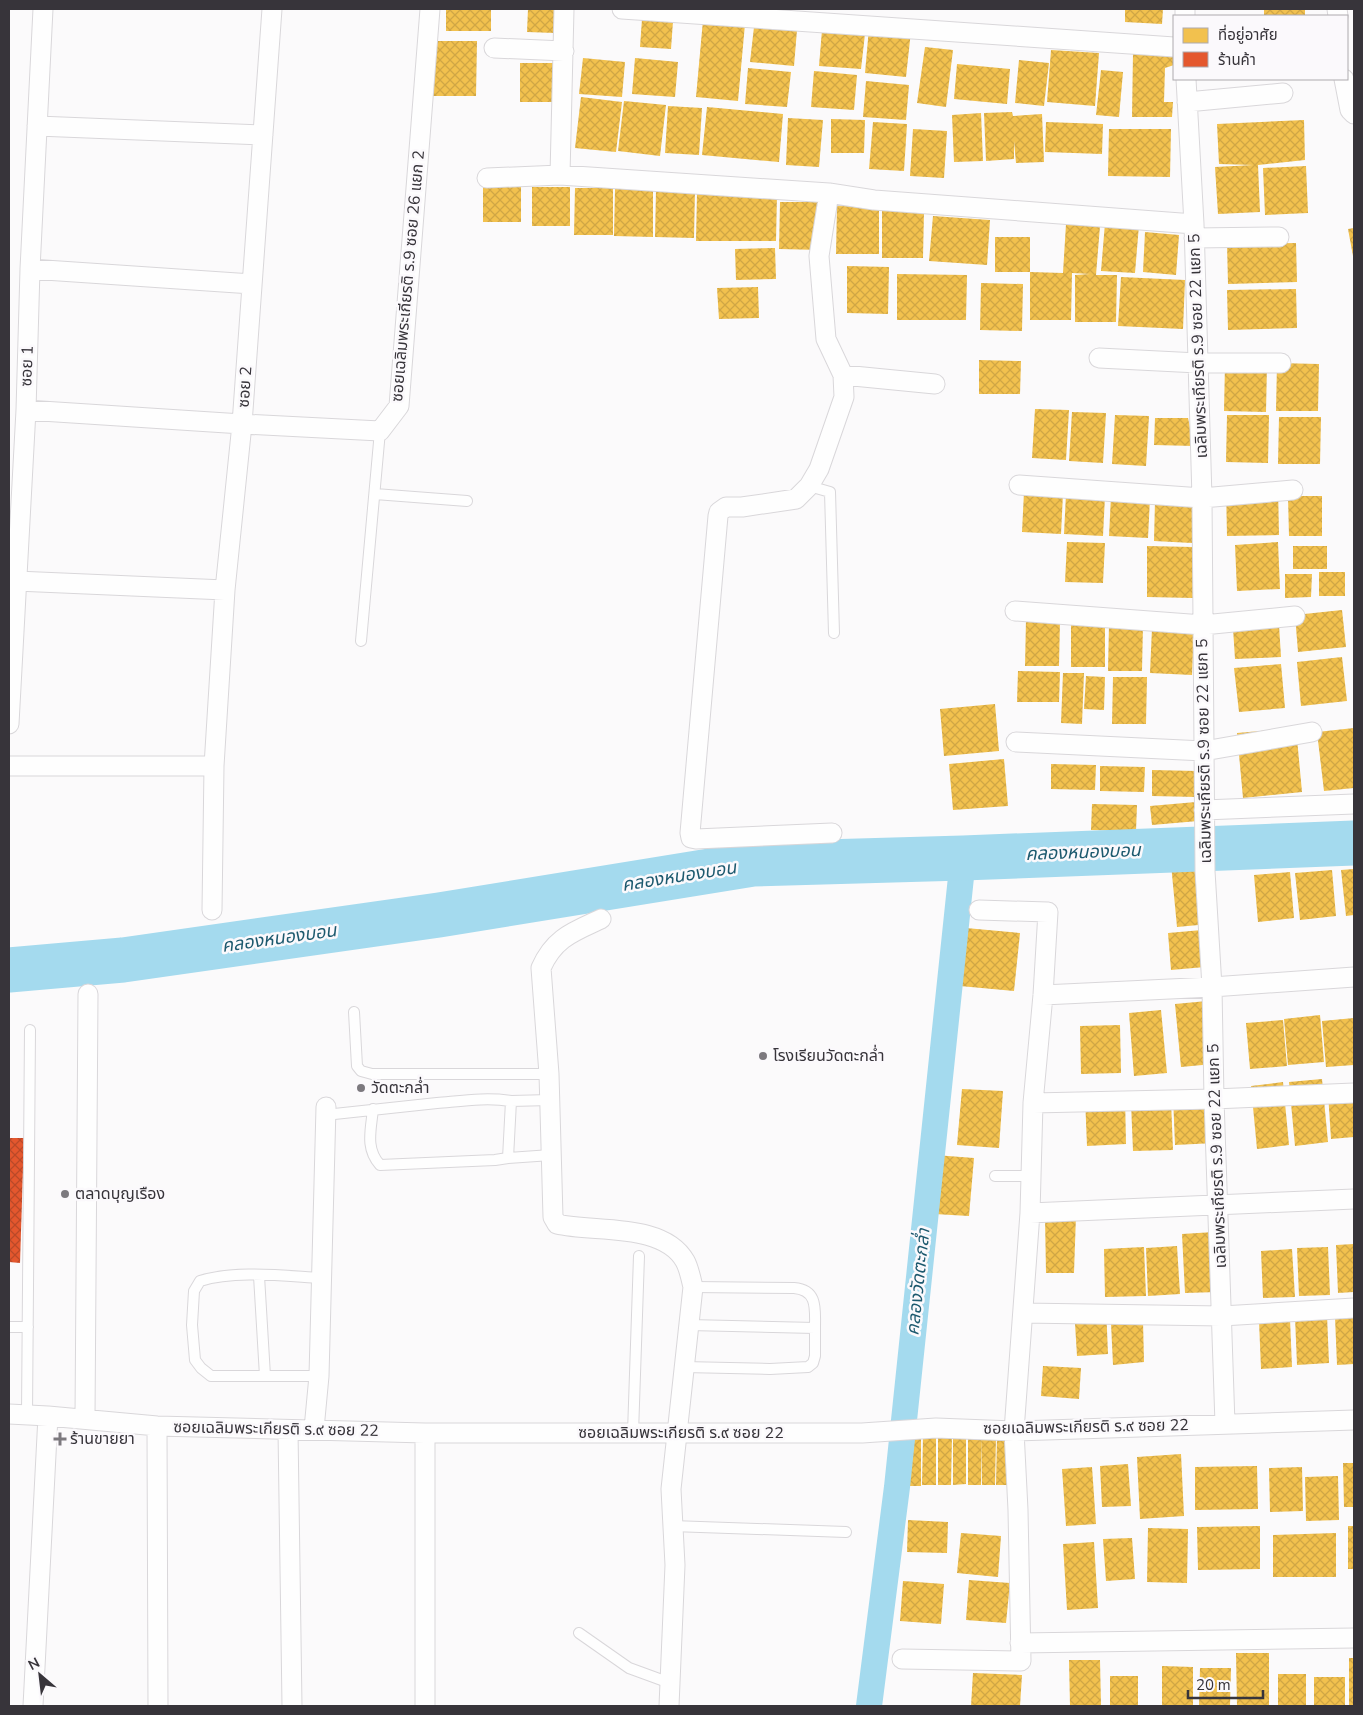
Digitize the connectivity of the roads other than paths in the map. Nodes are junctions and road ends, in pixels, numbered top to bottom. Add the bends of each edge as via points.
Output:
1 (43, 9) edge
2 (272, 9) edge
3 (430, 9) edge
4 (564, 9) edge
5 (622, 9) edge
6 (1173, 47) edge
7 (494, 48) dead end
8 (564, 51) junction
9 (1186, 80) edge
10 (1344, 80) edge
11 (1283, 93) dead end
12 (1187, 102) junction
13 (1354, 114) edge
14 (38, 126) junction
15 (263, 136) junction
16 (560, 175) junction
17 (487, 178) dead end
18 (829, 193) junction
19 (1194, 231) junction
20 (1279, 237) dead end
21 (30, 269) junction
22 (252, 284) junction
23 (1099, 358) dead end
24 (1198, 363) junction
25 (1281, 363) dead end
26 (843, 375) junction
27 (935, 384) dead end
28 (26, 410) junction
29 (242, 424) junction
30 (380, 431) junction
31 (1019, 485) dead end
32 (809, 486) junction
33 (1293, 490) dead end
34 (375, 494) junction
35 (1202, 498) junction
36 (467, 500) dead end
37 (16, 581) junction
38 (225, 590) junction
39 (1015, 611) dead end
40 (1295, 616) dead end
41 (1203, 625) junction
42 (834, 633) dead end
43 (362, 641) dead end
44 (9, 724) edge
45 (1312, 732) dead end
46 (1016, 742) dead end
47 (1204, 751) junction
48 (9, 766) edge
49 (214, 766) junction
50 (1354, 804) edge
51 (1205, 816) junction
52 (832, 833) dead end
53 (212, 910) dead end
54 (979, 910) dead end
55 (601, 919) dead end
56 (1354, 977) edge
57 (1212, 986) junction
58 (88, 994) dead end
59 (1043, 995) junction
60 (354, 1012) dead end
61 (30, 1030) dead end
62 (549, 1074) junction
63 (1354, 1093) edge
64 (1214, 1099) junction
65 (511, 1100) junction
66 (550, 1100) junction
67 (1033, 1103) junction
68 (373, 1109) junction
69 (325, 1111) joint
70 (551, 1155) junction
71 (508, 1158) junction
72 (995, 1176) dead end
73 (1031, 1176) junction
74 (1354, 1199) edge
75 (1217, 1206) junction
76 (1030, 1213) junction
77 (639, 1256) dead end
78 (260, 1276) junction
79 (321, 1278) junction
80 (693, 1287) junction
81 (1354, 1308) edge
82 (1023, 1313) junction
83 (1222, 1316) junction
84 (689, 1325) junction
85 (9, 1327) edge
86 (28, 1327) junction
87 (815, 1328) junction
88 (684, 1367) junction
89 (265, 1376) junction
90 (319, 1376) junction
91 (18, 1414) edge
92 (48, 1416) junction
93 (85, 1419) junction
94 (1354, 1420) edge
95 (1225, 1424) junction
96 (157, 1426) junction
97 (314, 1429) junction
98 (288, 1430) junction
99 (1014, 1431) junction
100 (425, 1433) junction
101 (633, 1433) junction
102 (677, 1433) junction
103 (672, 1526) junction
104 (846, 1532) dead end
105 (579, 1633) dead end
106 (1354, 1638) edge
107 (1020, 1643) junction
108 (902, 1659) dead end
109 (670, 1683) junction
110 (33, 1706) edge
111 (158, 1706) edge
112 (292, 1706) edge
113 (425, 1706) edge
114 (669, 1706) edge

1 - 14 street, ซอย 1
2 - 15 street, ซอย 2
3 - 30 street, ซอยเฉลิมพระเกียรติ ร.9 ซอย 26 แยก 2 via 399,406
4 - 8 street
5 - 6 street
7 - 8 street
8 - 16 street
9 - 12 street, เฉลิมพระเกียรติ ร.9 ซอย 22 แยก 5
10 - 13 street via 1350,110
11 - 12 street
12 - 19 street, เฉลิมพระเกียรติ ร.9 ซอย 22 แยก 5
14 - 15 street
14 - 21 street, ซอย 1
15 - 22 street, ซอย 2
16 - 17 street
16 - 18 street
18 - 19 street
18 - 26 street via 819,256 826,339
19 - 20 street
19 - 24 street, เฉลิมพระเกียรติ ร.9 ซอย 22 แยก 5
21 - 22 street
21 - 28 street, ซอย 1
22 - 29 street, ซอย 2
23 - 24 street
24 - 25 street
24 - 35 street, เฉลิมพระเกียรติ ร.9 ซอย 22 แยก 5
26 - 27 street
26 - 32 street via 844,397 819,469
28 - 29 street
28 - 37 street, ซอย 1
29 - 30 street
29 - 38 street, ซอย 2
30 - 34 lane
31 - 35 street
32 - 42 lane via 830,492
32 - 52 street via 796,499 726,507 719,512 690,833 691,838 696,839
33 - 35 street
34 - 36 lane
34 - 43 lane
35 - 41 street, เฉลิมพระเกียรติ ร.9 ซอย 22 แยก 5
37 - 38 street
37 - 44 street, ซอย 1
38 - 49 street, ซอย 2
39 - 41 street
40 - 41 street
41 - 47 street, เฉลิมพระเกียรติ ร.9 ซอย 22 แยก 5
45 - 47 street
46 - 47 street
47 - 51 street, เฉลิมพระเกียรติ ร.9 ซอย 22 แยก 5
48 - 49 street
49 - 53 street, ซอย 2
50 - 51 street
51 - 57 street, เฉลิมพระเกียรติ ร.9 ซอย 22 แยก 5
54 - 59 street via 1048,912
55 - 62 street via 556,943 541,968
56 - 57 street
57 - 59 street
57 - 64 street, เฉลิมพระเกียรติ ร.9 ซอย 22 แยก 5
58 - 93 street
59 - 67 street
60 - 62 lane via 357,1066 361,1071 372,1074
61 - 86 lane
62 - 66 street
63 - 64 street
64 - 67 street
64 - 75 street, เฉลิมพระเกียรติ ร.9 ซอย 22 แยก 5
65 - 66 lane
65 - 68 lane
65 - 71 lane
66 - 70 street
67 - 73 street
68 - 69 lane
68 - 71 lane via 370,1146 380,1165
69 - 79 street
70 - 71 lane
70 - 80 street via 553,1216 557,1224 630,1231 657,1238 685,1261
72 - 73 lane
73 - 76 street
74 - 75 street
75 - 76 street
75 - 83 street, เฉลิมพระเกียรติ ร.9 ซอย 22 แยก 5
76 - 82 street
77 - 101 lane
78 - 79 lane
78 - 89 lane
78 - 89 lane via 214,1276 200,1281 194,1291 192,1326 195,1360 212,1376
79 - 90 street
80 - 84 street
80 - 87 lane via 800,1288 813,1298
81 - 83 street
82 - 83 street
82 - 99 street
83 - 95 street, เฉลิมพระเกียรติ ร.9 ซอย 22 แยก 5
84 - 87 lane
84 - 88 street
85 - 86 lane
86 - 91 lane
87 - 88 lane via 813,1363 808,1367
88 - 102 street
89 - 90 lane
90 - 97 street
91 - 92 street, ซอยเฉลิมพระเกียรติ ร.๙ ซอย 22
92 - 93 street, ซอยเฉลิมพระเกียรติ ร.๙ ซอย 22
92 - 110 street
93 - 96 street, ซอยเฉลิมพระเกียรติ ร.๙ ซอย 22
94 - 95 street, ซอยเฉลิมพระเกียรติ ร.๙ ซอย 22
95 - 99 street, ซอยเฉลิมพระเกียรติ ร.๙ ซอย 22
96 - 98 street, ซอยเฉลิมพระเกียรติ ร.๙ ซอย 22
96 - 111 street
97 - 98 street, ซอยเฉลิมพระเกียรติ ร.๙ ซอย 22
97 - 100 street, ซอยเฉลิมพระเกียรติ ร.๙ ซอย 22
98 - 112 street
99 - 102 street, ซอยเฉลิมพระเกียรติ ร.๙ ซอย 22 via 936,1428 862,1433
99 - 107 street
100 - 101 street, ซอยเฉลิมพระเกียรติ ร.๙ ซอย 22
100 - 113 street
101 - 102 street, ซอยเฉลิมพระเกียรติ ร.๙ ซอย 22
102 - 103 street via 671,1489
103 - 104 lane
103 - 109 street via 676,1565
105 - 109 lane via 629,1668
106 - 107 street
107 - 108 street via 1021,1661
109 - 114 street

